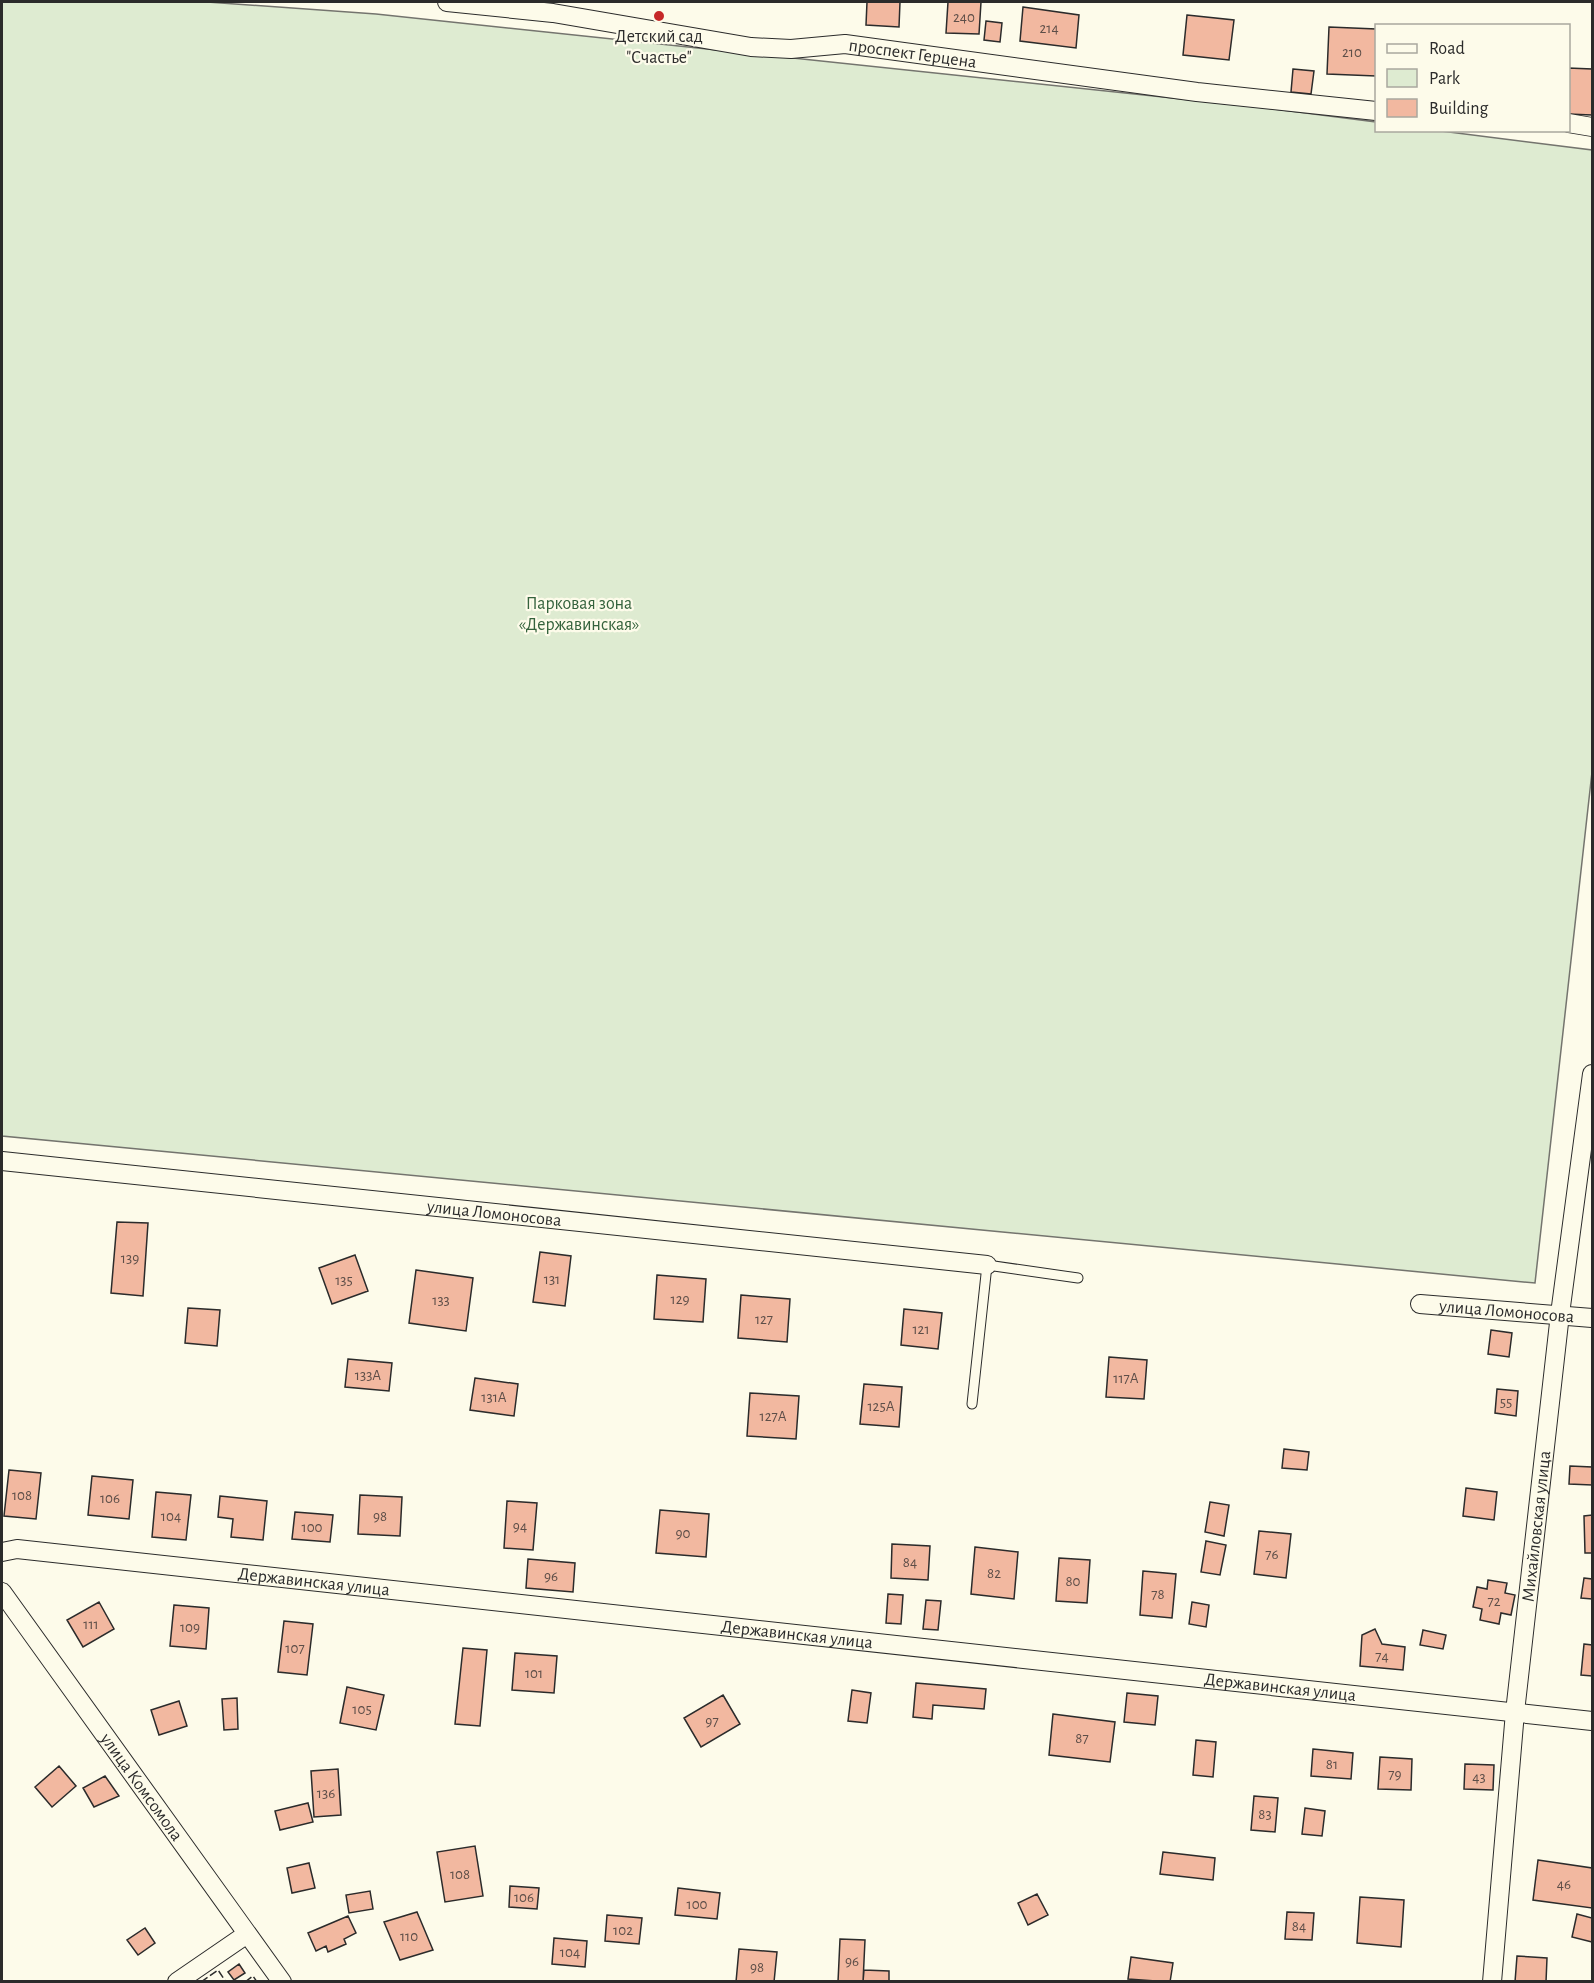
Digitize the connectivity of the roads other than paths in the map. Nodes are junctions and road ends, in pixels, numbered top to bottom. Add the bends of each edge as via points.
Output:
1 (447, 2) edge
2 (1375, 111) edge
3 (1570, 123) edge
4 (1593, 128) edge
5 (1593, 1074) edge
6 (2, 1161) edge
7 (987, 1265) junction
8 (1078, 1278) dead end
9 (1420, 1304) dead end
10 (1560, 1314) junction
11 (1593, 1318) edge
12 (972, 1404) dead end
13 (2, 1552) edge
14 (2, 1593) edge
15 (1515, 1712) junction
16 (1593, 1720) edge
17 (247, 1934) junction
18 (177, 1982) edge
19 (282, 1982) edge
20 (1492, 1982) edge

1 - 2 street, проспект Герцена via 553,13 752,47 845,45 1197,92
3 - 4 street
5 - 10 street, Михайловская улица
6 - 7 street, улица Ломоносова
7 - 8 lane
7 - 12 lane
9 - 10 street, улица Ломоносова
10 - 11 street, улица Ломоносова
10 - 15 street, Михайловская улица
13 - 15 street, Державинская улица via 17,1549
14 - 17 street, улица Комсомола
15 - 16 street, Державинская улица
15 - 20 street, Михайловская улица
17 - 18 street
17 - 19 street, улица Комсомола

